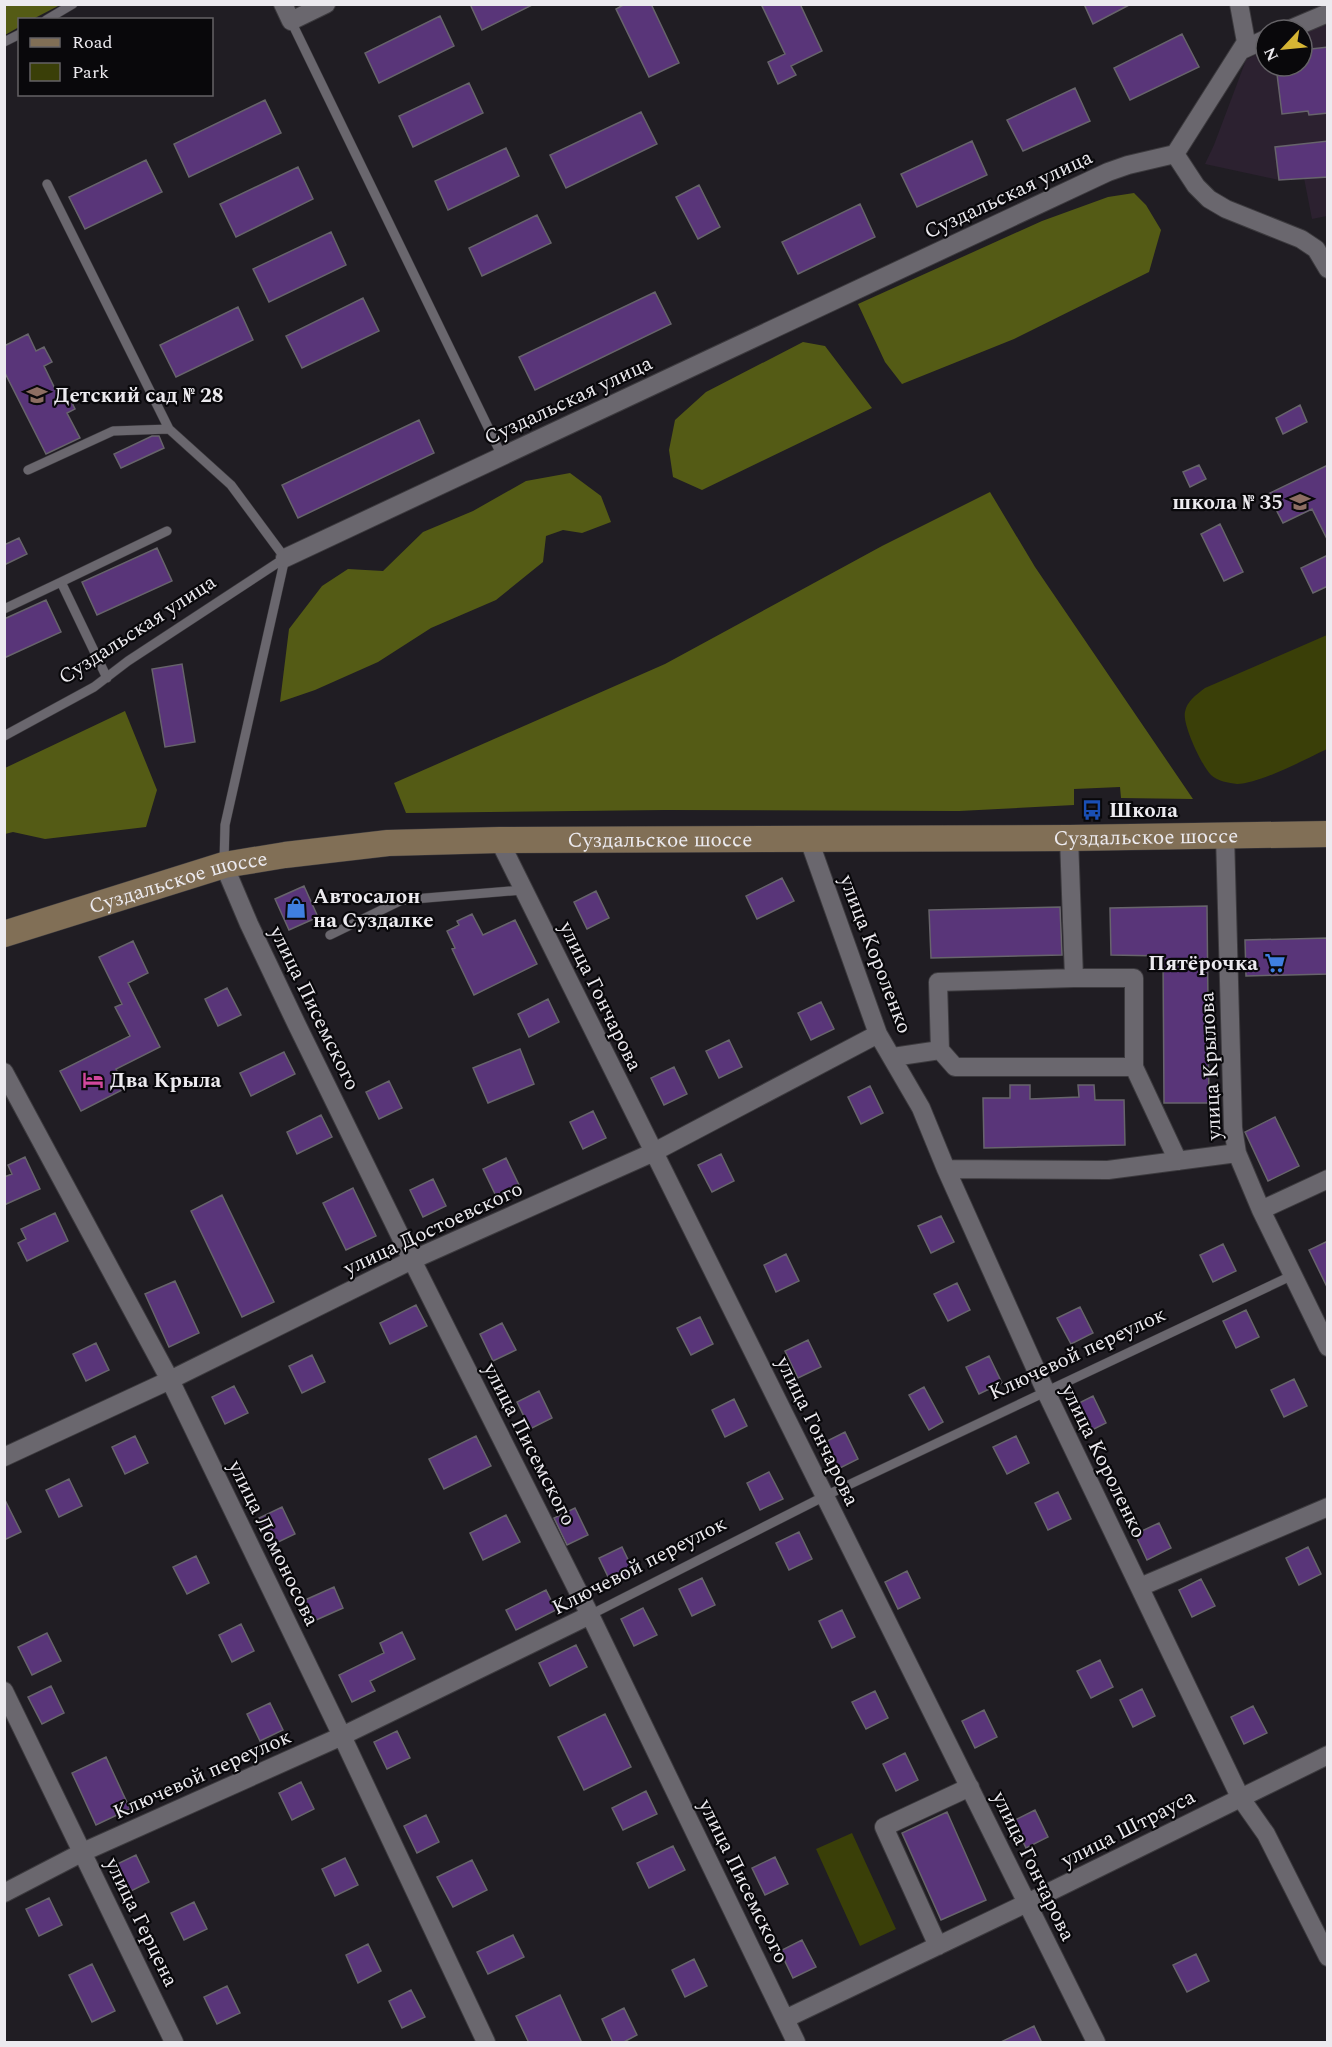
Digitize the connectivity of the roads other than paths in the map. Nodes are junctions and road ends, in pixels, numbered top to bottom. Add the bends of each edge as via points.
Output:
1 (73, 4) edge
2 (326, 4) edge
3 (1239, 4) edge
4 (287, 13) edge
5 (1328, 13) edge
6 (49, 18) edge
7 (1314, 19) edge
8 (18, 35) edge
9 (4, 42) edge
10 (1254, 44) edge
11 (1242, 50) junction
12 (1175, 154) junction
13 (47, 184) dead end
14 (1322, 247) edge
15 (1328, 269) edge
16 (169, 429) junction
17 (502, 456) junction
18 (28, 470) dead end
19 (167, 531) dead end
20 (285, 558) junction
21 (61, 582) junction
22 (4, 609) edge
23 (107, 678) junction
24 (5, 735) edge
25 (1328, 834) edge
26 (1224, 836) junction
27 (1069, 838) junction
28 (499, 840) junction
29 (809, 840) junction
30 (224, 865) junction
31 (523, 890) junction
32 (4, 934) edge
33 (330, 935) dead end
34 (1074, 978) junction
35 (878, 1034) junction
36 (940, 1050) junction
37 (893, 1057) junction
38 (1134, 1067) junction
39 (4, 1072) edge
40 (654, 1152) junction
41 (1237, 1153) junction
42 (1178, 1161) junction
43 (946, 1169) junction
44 (1328, 1179) edge
45 (1261, 1210) junction
46 (412, 1260) junction
47 (1293, 1275) junction
48 (1328, 1347) edge
49 (170, 1380) junction
50 (1046, 1392) junction
51 (4, 1457) edge
52 (825, 1496) junction
53 (1328, 1507) edge
54 (1140, 1587) junction
55 (591, 1615) junction
56 (4, 1691) edge
57 (342, 1736) junction
58 (1328, 1755) edge
59 (970, 1787) junction
60 (1240, 1797) junction
61 (83, 1852) junction
62 (4, 1893) edge
63 (1028, 1903) junction
64 (938, 1946) junction
65 (1328, 1958) edge
66 (785, 2019) junction
67 (174, 2043) edge
68 (486, 2043) edge
69 (796, 2043) edge
70 (1096, 2043) edge

1 - 6 lane
2 - 4 street
3 - 11 street via 1246,42
4 - 17 lane
5 - 7 street
8 - 9 lane
10 - 11 street
11 - 12 street
12 - 14 street via 1209,199
12 - 17 street, Суздальская улица via 1108,172
13 - 16 lane
14 - 15 street
16 - 18 lane via 113,431
16 - 20 lane via 231,485
17 - 20 street, Суздальская улица
19 - 21 lane
20 - 23 lane, Суздальская улица
20 - 30 lane via 225,825
21 - 22 lane
21 - 23 lane
23 - 24 lane, Суздальская улица
25 - 26 main road, Суздальское шоссе
26 - 27 main road, Суздальское шоссе
26 - 41 street, улица Крылова
27 - 29 main road, Суздальское шоссе
27 - 34 street
28 - 29 main road, Суздальское шоссе
28 - 30 main road, Суздальское шоссе via 388,843
28 - 31 street, улица Гончарова
29 - 35 street, улица Короленко
30 - 32 main road, Суздальское шоссе
30 - 46 street, улица Писемского via 258,944
31 - 33 lane via 402,900
31 - 40 street, улица Гончарова
34 - 36 street via 938,982
34 - 38 street via 1134,978
35 - 37 street, улица Короленко
35 - 40 street, улица Достоевского
36 - 37 street
36 - 38 street via 955,1067
37 - 43 street, улица Короленко via 921,1108
38 - 42 street
39 - 49 street, улица Ломоносова
40 - 46 street, улица Достоевского
40 - 52 street, улица Гончарова
41 - 42 street
41 - 45 street, улица Крылова
42 - 43 street via 1108,1170
43 - 50 street, улица Короленко
44 - 45 street
45 - 47 street, улица Крылова
46 - 49 street, улица Достоевского
46 - 55 street, улица Писемского
47 - 48 street, улица Крылова
47 - 50 lane, Ключевой переулок
49 - 51 street, улица Достоевского
49 - 57 street, улица Ломоносова
50 - 52 lane, Ключевой переулок
50 - 54 street, улица Короленко
52 - 55 lane, Ключевой переулок
52 - 59 street, улица Гончарова
53 - 54 street
54 - 60 street, улица Короленко
55 - 57 street, Ключевой переулок
55 - 66 street, улица Писемского
56 - 61 street, улица Герцена
57 - 61 street, Ключевой переулок
57 - 68 street, улица Ломоносова
58 - 60 street, улица Штрауса
59 - 63 street, улица Гончарова
59 - 64 street via 884,1827
60 - 63 street, улица Штрауса
60 - 65 street, улица Короленко via 1266,1834
61 - 62 street, Ключевой переулок
61 - 67 street, улица Герцена
63 - 64 street, улица Штрауса
63 - 70 street, улица Гончарова
64 - 66 street, улица Штрауса
66 - 69 street, улица Писемского

